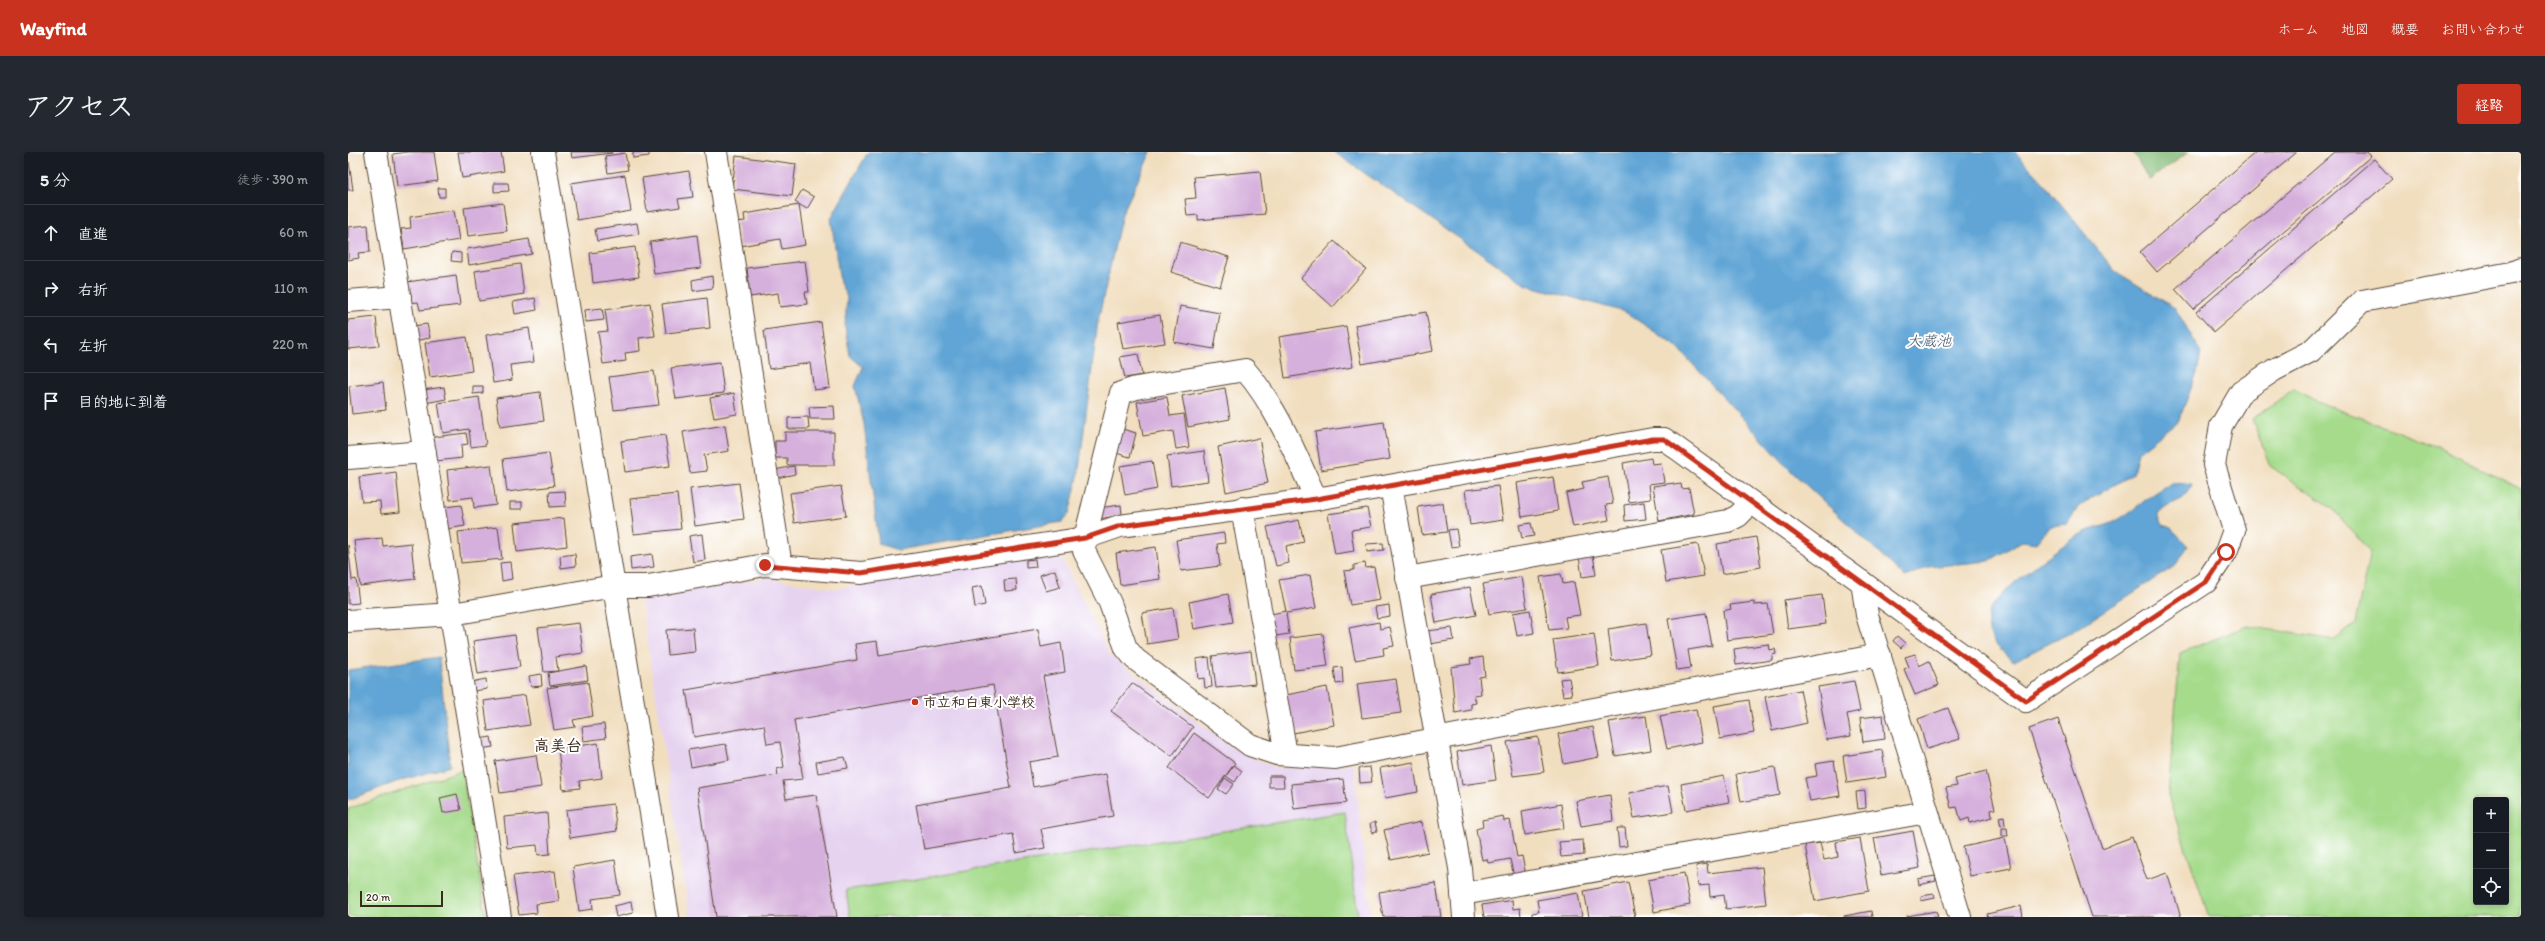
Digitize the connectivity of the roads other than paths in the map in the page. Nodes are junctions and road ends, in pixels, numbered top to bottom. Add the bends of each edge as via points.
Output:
1 (376, 152) edge
2 (542, 152) edge
3 (716, 152) edge
4 (2521, 269) edge
5 (400, 297) junction
6 (348, 301) edge
7 (425, 452) junction
8 (348, 458) edge
9 (1391, 486) junction
10 (1316, 499) junction
11 (1751, 503) junction
12 (1242, 508) junction
13 (1085, 538) junction
14 (781, 566) junction
15 (1407, 578) junction
16 (1862, 582) junction
17 (614, 586) junction
18 (452, 614) junction
19 (348, 621) edge
20 (1880, 655) junction
21 (1436, 739) junction
22 (1286, 754) junction
23 (1928, 812) junction
24 (1462, 894) junction
25 (500, 917) edge
26 (668, 917) edge
27 (1464, 917) edge
28 (1960, 917) edge

1 - 5 street
2 - 17 street
3 - 14 street
4 - 16 street via 2362,301 2311,351 2274,370 2242,392 2221,426 2214,465 2234,530 2226,552 2206,582 2026,701
5 - 6 street
5 - 7 street
7 - 8 street
7 - 18 street
9 - 10 street
9 - 11 street via 1664,439
9 - 15 street
10 - 12 street
10 - 13 street via 1287,436 1245,370 1136,388 1121,393
11 - 15 street via 1738,516 1728,521
11 - 16 street
12 - 13 street via 1120,526
12 - 22 street
13 - 14 street via 861,573
13 - 22 street via 1084,551 1110,603 1126,648 1135,659 1250,745 1277,754
14 - 17 street via 765,565 648,586
15 - 21 street
16 - 20 street via 1867,615
17 - 18 street
17 - 26 street
18 - 19 street
18 - 25 street
20 - 21 street
20 - 23 street
21 - 22 street via 1335,758 1303,758
21 - 24 street via 1460,868
23 - 24 street
23 - 28 street
24 - 27 street

